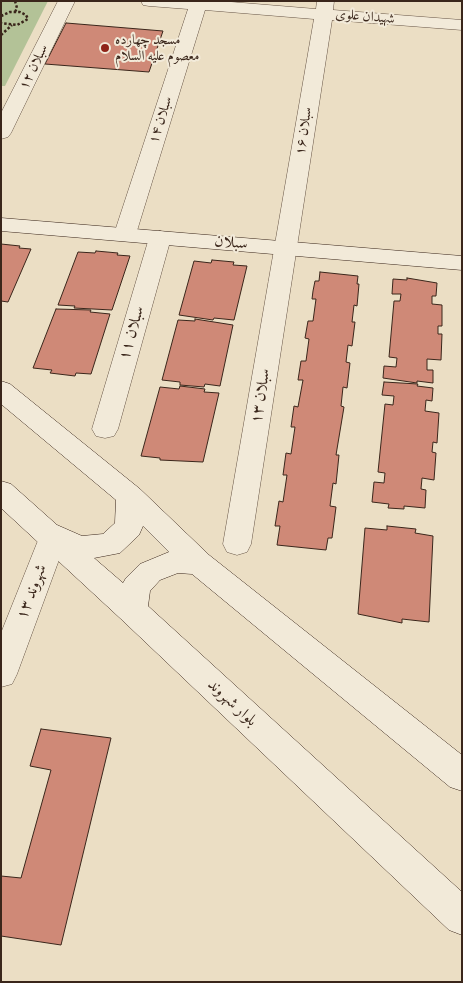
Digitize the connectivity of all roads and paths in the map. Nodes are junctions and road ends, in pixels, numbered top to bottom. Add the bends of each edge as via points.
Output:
1 (15, 1) edge
2 (66, 1) edge
3 (150, 1) edge
4 (198, 3) edge
5 (324, 7) edge
6 (15, 12) junction
7 (1, 16) edge
8 (1, 22) edge
9 (12, 25) junction
10 (462, 25) edge
11 (1, 35) edge
12 (1, 133) edge
13 (1, 224) edge
14 (125, 234) junction
15 (160, 238) junction
16 (285, 248) junction
17 (462, 263) edge
18 (1, 390) edge
19 (105, 429) dead end
20 (1, 491) edge
21 (130, 496) junction
22 (49, 534) junction
23 (237, 544) dead end
24 (199, 563) junction
25 (132, 610) junction
26 (1, 674) edge
27 (462, 776) edge
28 (462, 917) edge

1 - 6 path
2 - 12 street, سبلان ۱۲
3 - 4 street, شهیدان علوی
4 - 5 street, شهیدان علوی
4 - 14 street, سبلان ۱۴
5 - 10 street, شهیدان علوی
5 - 16 street, سبلان ۱۶
6 - 7 path
6 - 9 path via 24,13 28,18
8 - 9 path
9 - 11 path
13 - 14 street, سبلان
14 - 15 street, سبلان
15 - 16 street, سبلان
15 - 19 street, سبلان ۱۱
16 - 17 street, سبلان
16 - 23 street, سبلان ۱۳
18 - 21 street
20 - 22 street, بلوار شهروند
21 - 22 street via 129,527 110,545 78,548
21 - 24 street
22 - 25 street, بلوار شهروند
22 - 26 street, شهروند ۱۳
24 - 25 street via 176,561 150,572 136,586
24 - 27 street
25 - 28 street, بلوار شهروند

